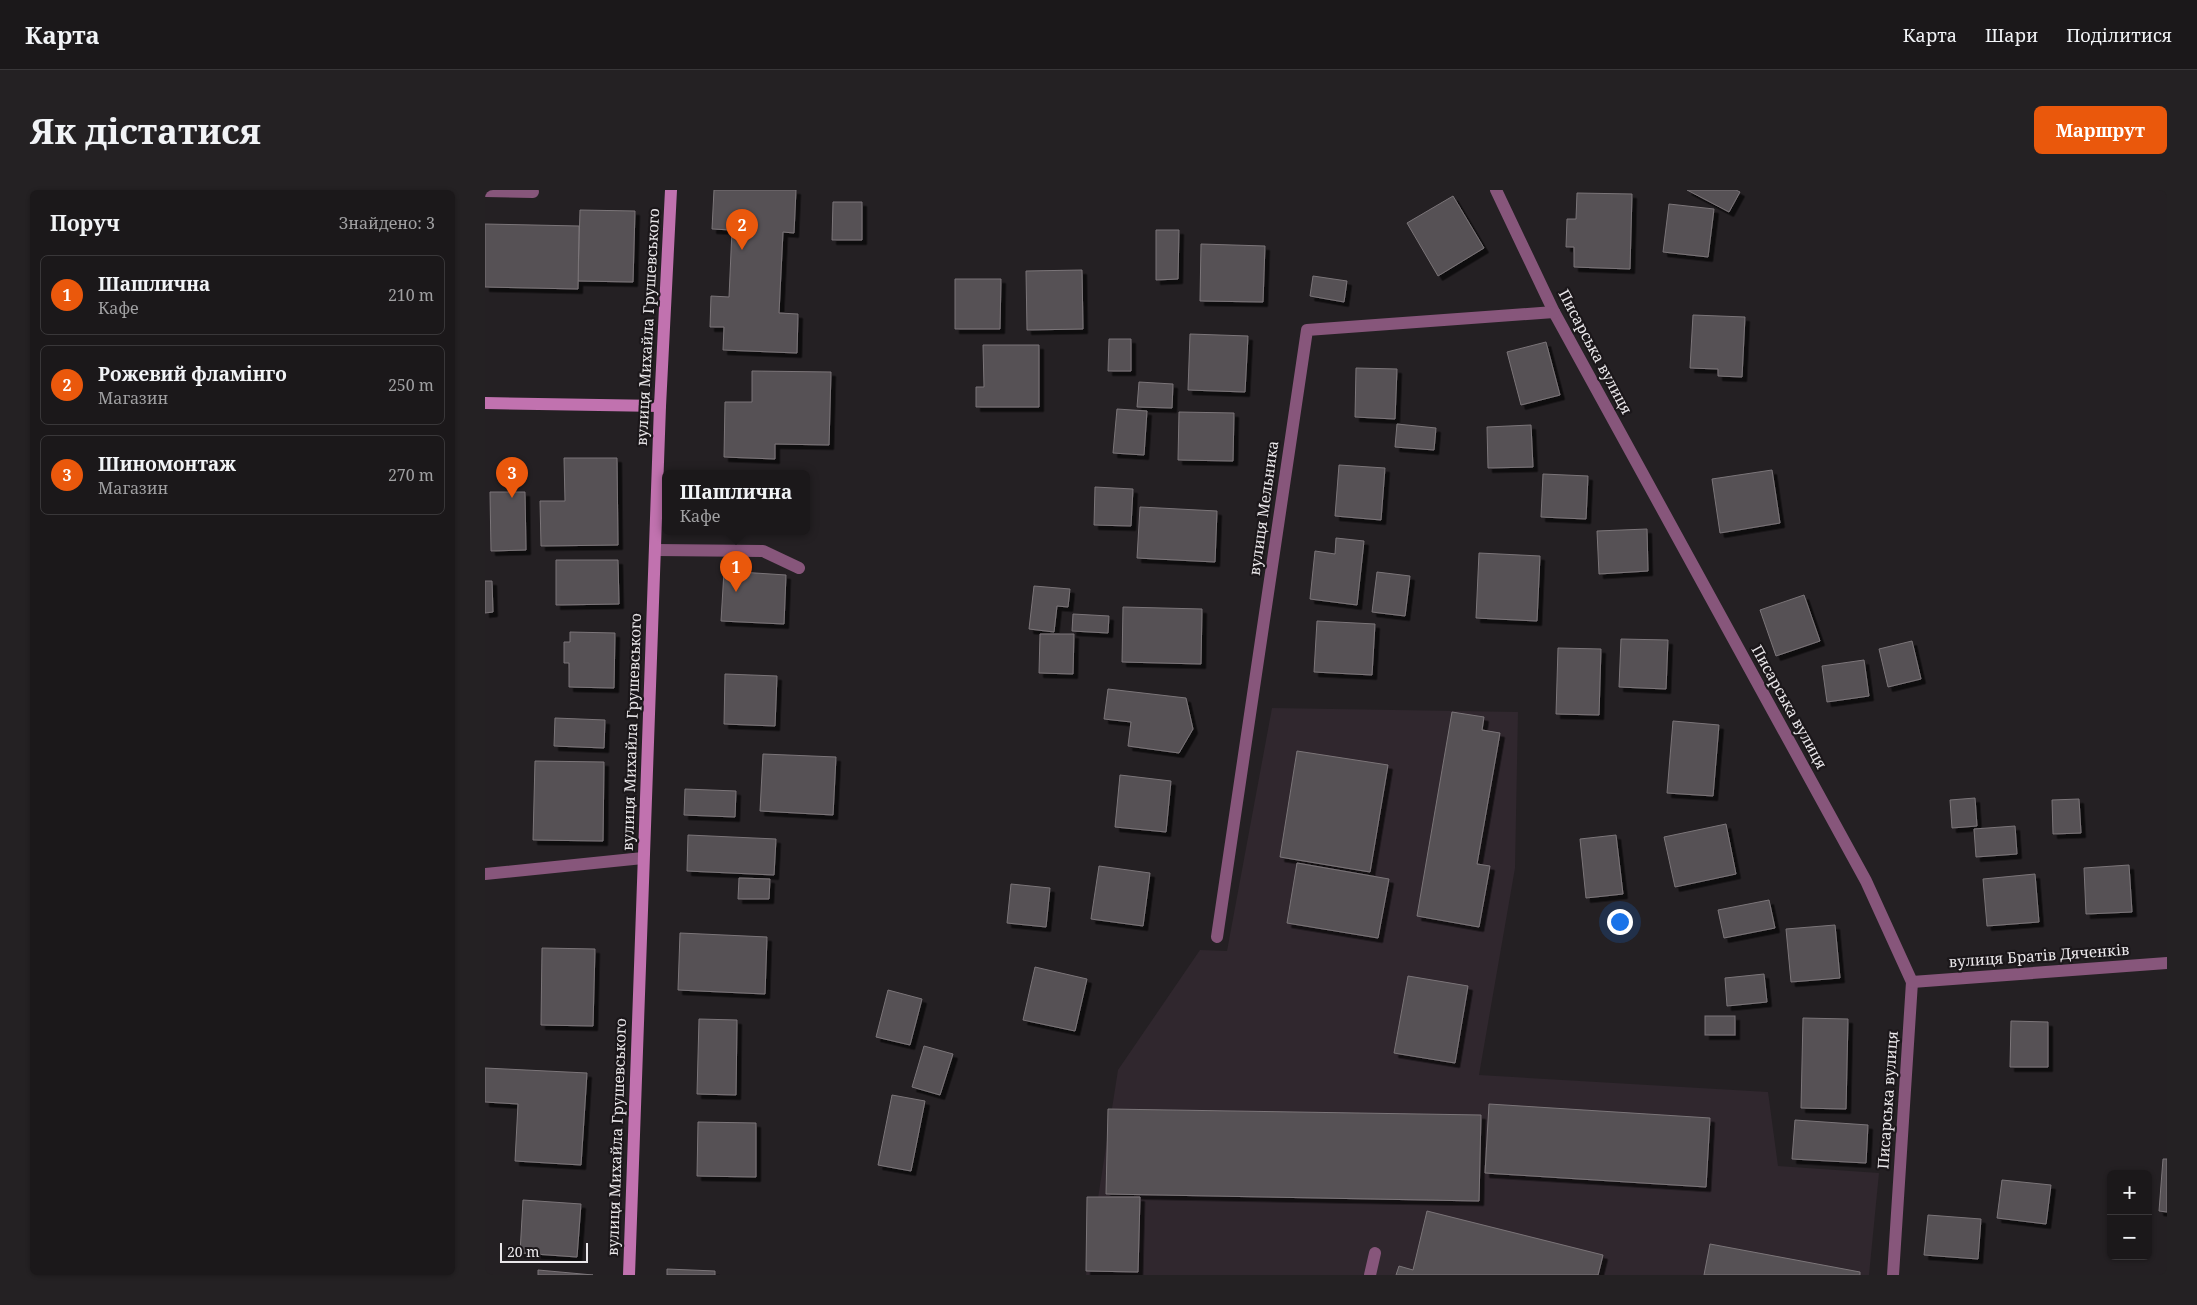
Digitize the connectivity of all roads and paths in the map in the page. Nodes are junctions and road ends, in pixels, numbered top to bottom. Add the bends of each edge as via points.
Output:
1 (671, 190) edge
2 (1496, 190) edge
3 (485, 191) edge
4 (533, 192) dead end
5 (1554, 312) junction
6 (485, 403) edge
7 (659, 406) junction
8 (656, 550) junction
9 (799, 568) dead end
10 (643, 858) junction
11 (485, 874) edge
12 (1217, 937) dead end
13 (2167, 963) edge
14 (1912, 982) junction
15 (1375, 1253) dead end
16 (629, 1275) edge
17 (1370, 1275) edge
18 (1893, 1275) edge

1 - 7 main road, вулиця Михайла Грушевського
2 - 5 street, Писарська вулиця
3 - 4 street
5 - 12 street, вулиця Мельника via 1307,330
5 - 14 street, Писарська вулиця via 1866,881
6 - 7 main road
7 - 8 main road, вулиця Михайла Грушевського
8 - 9 street via 763,552
8 - 10 main road, вулиця Михайла Грушевського
10 - 11 street
10 - 16 main road, вулиця Михайла Грушевського
13 - 14 street, вулиця Братів Дяченків
14 - 18 street, Писарська вулиця
15 - 17 street

